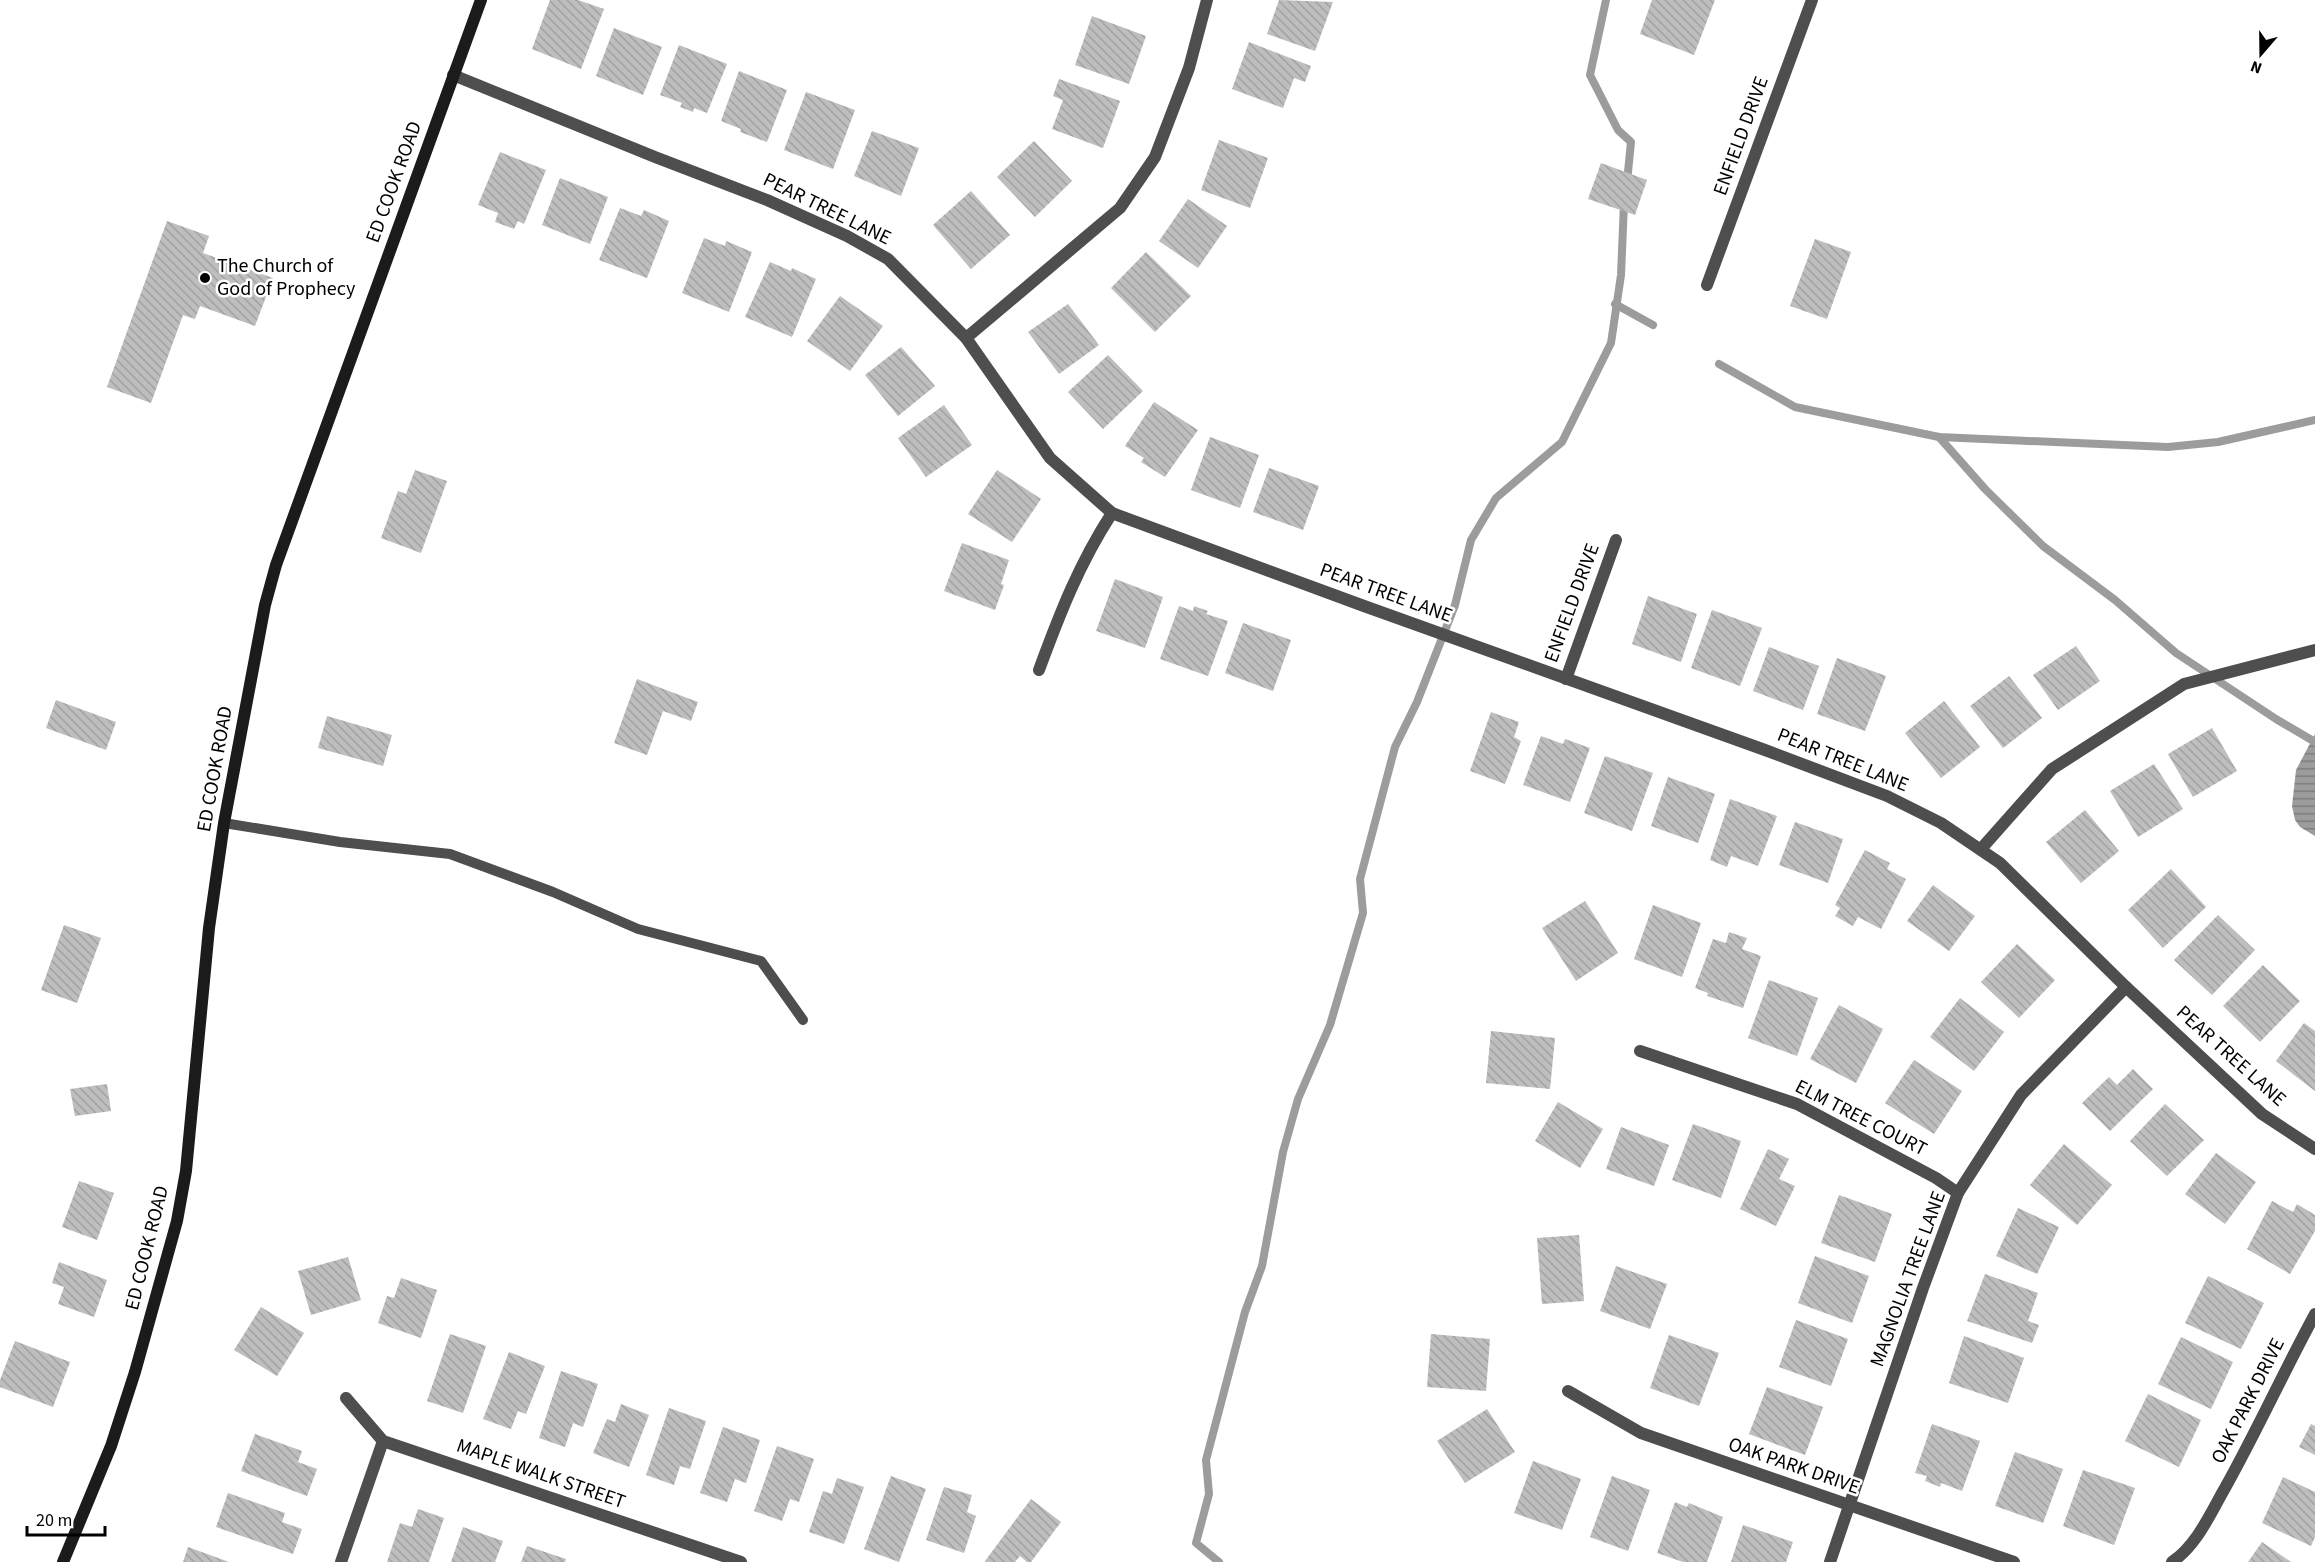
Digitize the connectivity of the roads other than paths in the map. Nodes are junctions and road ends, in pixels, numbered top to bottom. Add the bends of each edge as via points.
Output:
1 (481, 0) edge
2 (1207, 0) edge
3 (1812, 0) edge
4 (453, 75) junction
5 (1707, 285) dead end
6 (966, 338) junction
7 (1112, 513) junction
8 (1616, 540) dead end
9 (2315, 650) edge
10 (1039, 670) dead end
11 (1566, 679) junction
12 (224, 824) junction
13 (1981, 849) junction
14 (2126, 987) junction
15 (803, 1020) dead end
16 (1640, 1051) dead end
17 (2315, 1149) edge
18 (1958, 1193) junction
19 (2315, 1314) edge
20 (1568, 1390) dead end
21 (346, 1398) dead end
22 (383, 1441) junction
23 (1849, 1505) junction
24 (63, 1562) edge
25 (341, 1562) edge
26 (741, 1562) edge
27 (1830, 1562) edge
28 (2014, 1562) edge
29 (2172, 1562) edge

1 - 4 street, ED COOK ROAD
2 - 6 street via 1189,68 1155,157 1120,208
3 - 5 street, ENFIELD DRIVE
4 - 6 street, PEAR TREE LANE via 767,200 847,236 888,259
4 - 12 street, ED COOK ROAD via 276,565
6 - 7 street, PEAR TREE LANE via 1050,458
7 - 10 street via 1066,596
7 - 11 street, PEAR TREE LANE
8 - 11 street, ENFIELD DRIVE
9 - 13 street via 2184,684 2052,769
11 - 13 street, PEAR TREE LANE via 1887,796 1941,823
12 - 15 lane via 450,854 638,929 761,961
12 - 24 street, ED COOK ROAD via 177,1221 111,1446
13 - 14 street, PEAR TREE LANE
14 - 17 street, PEAR TREE LANE via 2262,1114
14 - 18 street, MAGNOLIA TREE LANE via 2021,1095
16 - 18 street, ELM TREE COURT via 1797,1104
18 - 23 street, MAGNOLIA TREE LANE
19 - 29 street, OAK PARK DRIVE via 2202,1529
20 - 23 street, OAK PARK DRIVE via 1641,1433
21 - 22 street
22 - 25 street
22 - 26 street, MAPLE WALK STREET
23 - 27 street, MAGNOLIA TREE LANE
23 - 28 street, OAK PARK DRIVE

